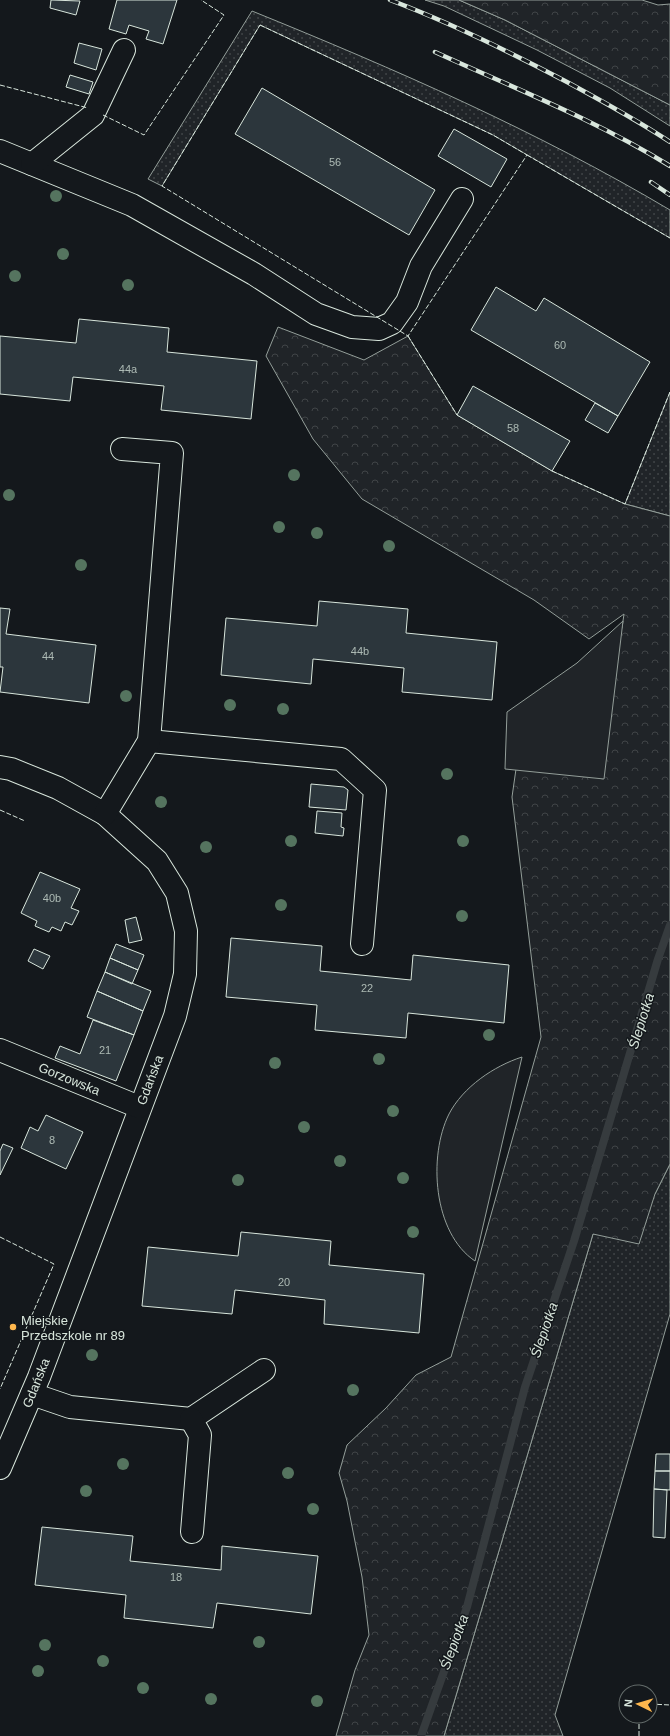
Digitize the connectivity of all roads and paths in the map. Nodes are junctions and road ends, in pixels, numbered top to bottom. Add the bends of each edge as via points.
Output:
1 (124, 50) dead end
2 (0, 151) edge
3 (32, 164) junction
4 (462, 199) dead end
5 (122, 449) dead end
6 (149, 741) junction
7 (0, 767) edge
8 (105, 814) junction
9 (362, 944) dead end
10 (0, 1050) edge
11 (139, 1107) junction
12 (264, 1370) dead end
13 (32, 1394) junction
14 (191, 1419) junction
15 (0, 1468) edge
16 (192, 1532) dead end

1 - 3 street via 93,115
2 - 3 street
3 - 4 street via 132,206 254,274 316,314 352,327 379,329 392,323 407,302 421,266
5 - 6 street via 172,453
6 - 8 street
6 - 9 street via 341,759 375,790
7 - 8 street, Gdańska via 58,788
8 - 11 street, Gdańska via 157,861 176,893 186,931 186,974 175,1016
10 - 11 street, Gorzowska
11 - 13 street, Gdańska
12 - 14 street
13 - 14 street via 70,1407
13 - 15 street, Gdańska
14 - 16 street via 200,1435

